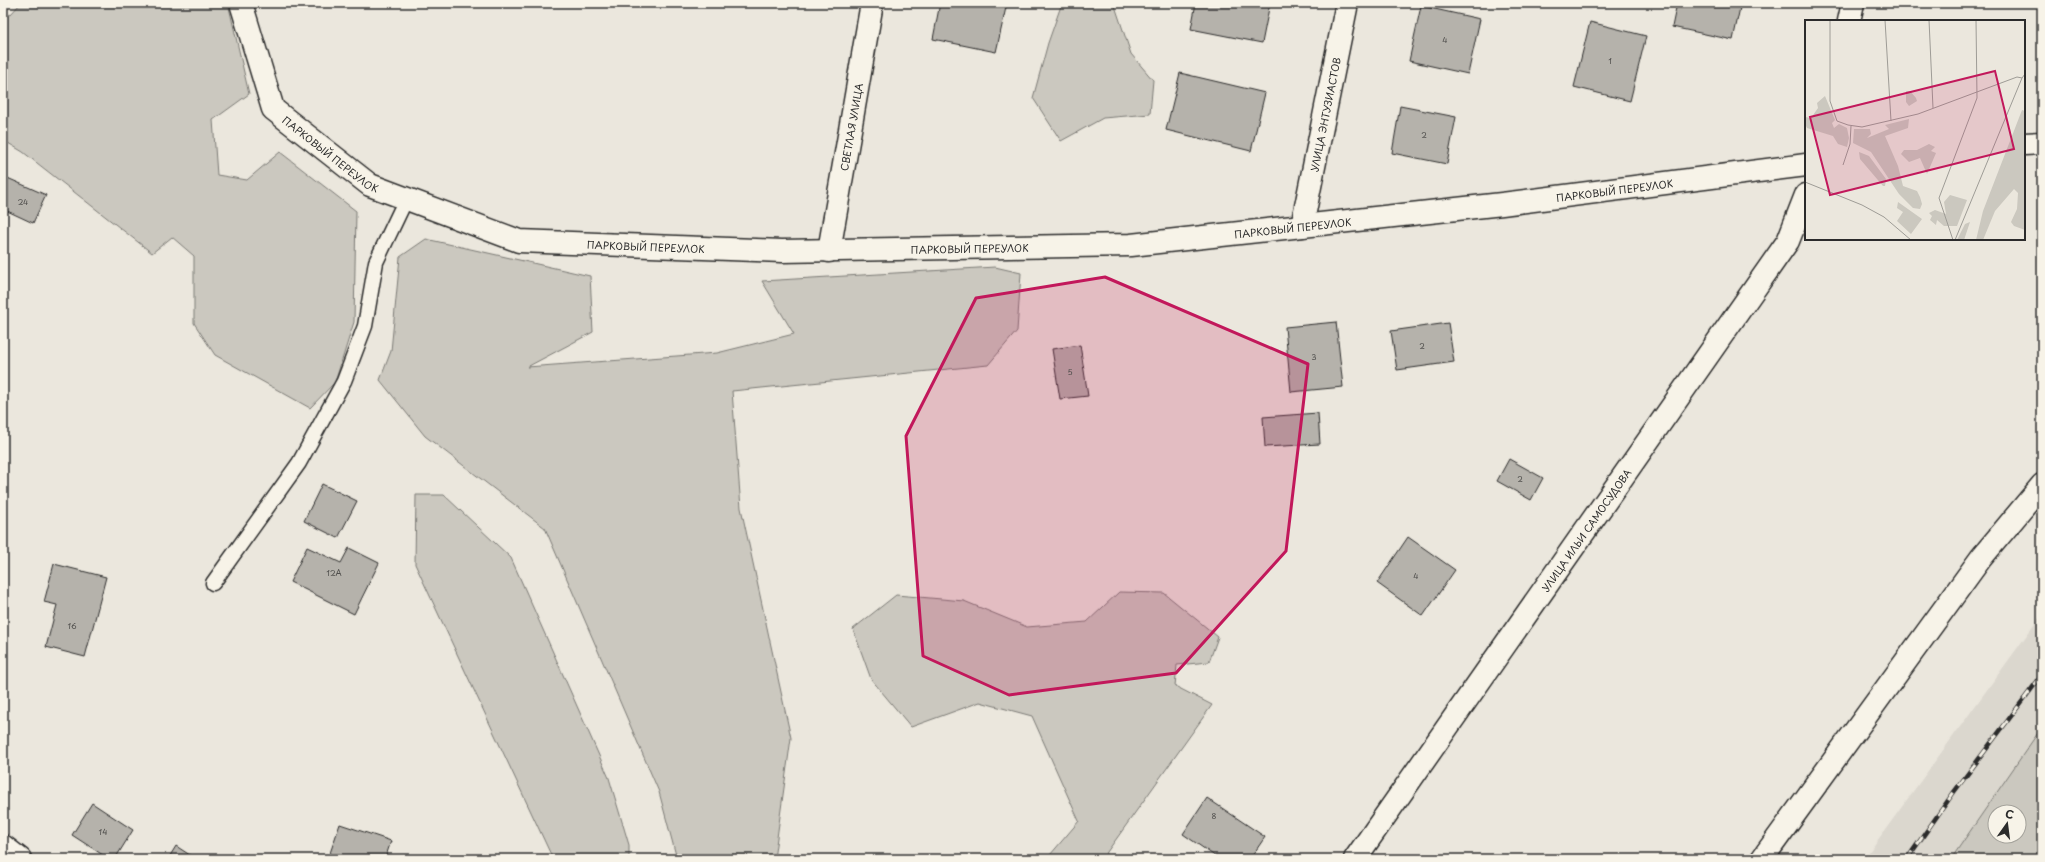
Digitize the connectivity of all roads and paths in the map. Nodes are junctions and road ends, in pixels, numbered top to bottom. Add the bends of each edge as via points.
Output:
1 (872, 3) edge
2 (1347, 3) edge
3 (1853, 3) edge
4 (241, 4) edge
5 (1849, 20) edge
6 (2042, 143) edge
7 (2025, 144) edge
8 (1805, 165) edge
9 (1805, 198) edge
10 (406, 199) junction
11 (1302, 226) junction
12 (829, 251) junction
13 (2042, 485) edge
14 (213, 583) dead end
15 (3, 846) edge
16 (20, 859) edge
17 (1355, 859) edge
18 (1762, 859) edge

1 - 12 street, СВЕТЛАЯ УЛИЦА
2 - 11 street, УЛИЦА ЭНТУЗИАСТОВ
3 - 5 street
4 - 10 street, ПАРКОВЫЙ ПЕРЕУЛОК via 273,109 370,185
6 - 7 street
8 - 11 street, ПАРКОВЫЙ ПЕРЕУЛОК via 1502,204
9 - 17 street, УЛИЦА ИЛЬИ САМОСУДОВА via 1788,241
10 - 12 street, ПАРКОВЫЙ ПЕРЕУЛОК via 519,241 782,252
10 - 14 lane via 376,262 365,326 344,381 299,463
11 - 12 street, ПАРКОВЫЙ ПЕРЕУЛОК via 1130,245
13 - 18 street via 1981,558
15 - 16 street

